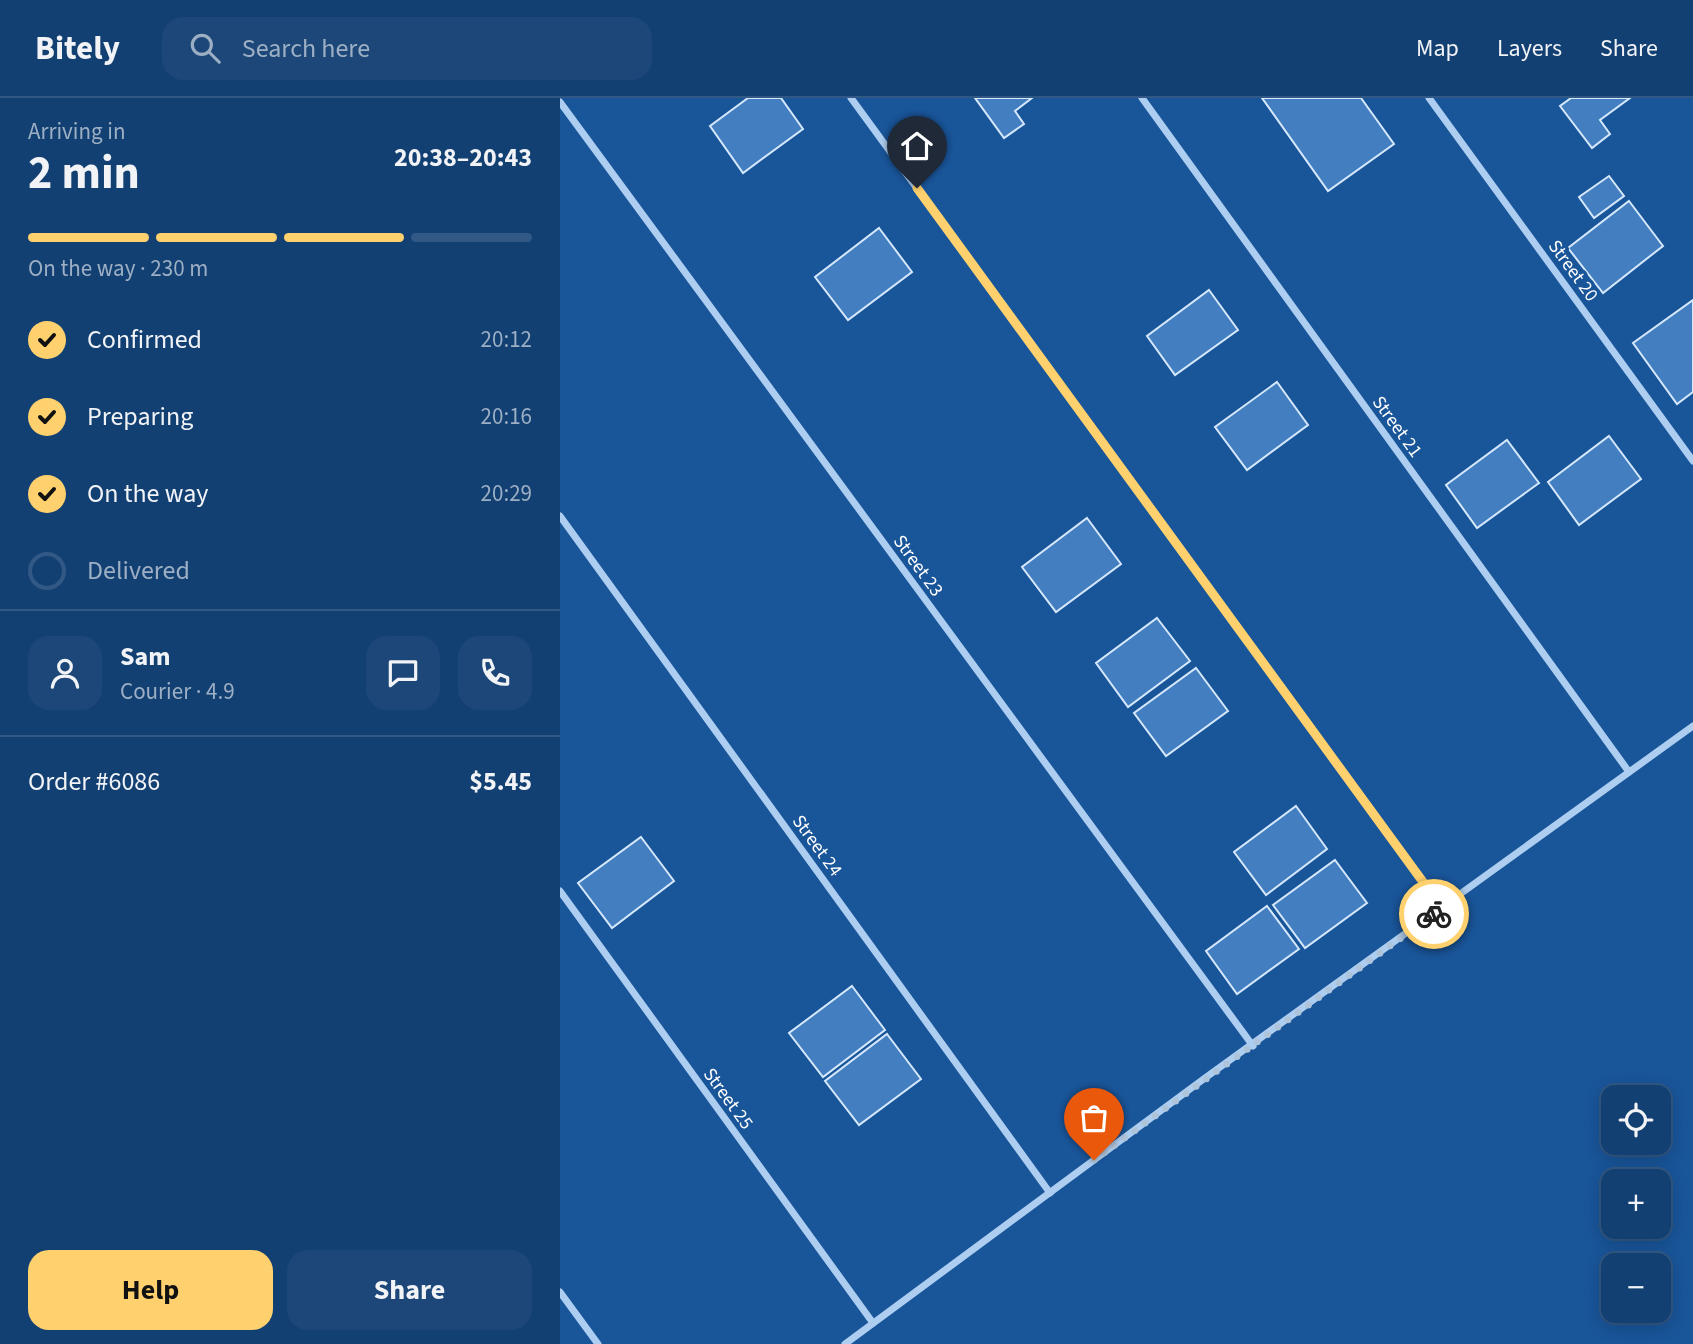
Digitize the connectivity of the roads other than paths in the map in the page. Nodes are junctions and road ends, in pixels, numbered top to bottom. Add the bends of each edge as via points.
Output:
1 (851, 98) edge
2 (1142, 98) edge
3 (1429, 98) edge
4 (560, 102) edge
5 (1693, 461) edge
6 (560, 516) edge
7 (1693, 726) edge
8 (1629, 772) junction
9 (560, 891) edge
10 (1442, 908) junction
11 (1253, 1046) junction
12 (1050, 1193) junction
13 (560, 1292) edge
14 (873, 1323) junction
15 (598, 1344) edge
16 (845, 1344) edge

1 - 10 street
2 - 8 street, Street 21
3 - 5 street, Street 20
4 - 11 street, Street 23
6 - 12 street, Street 24
7 - 8 street
8 - 10 street
9 - 14 street, Street 25
10 - 11 street
11 - 12 street
12 - 14 street
13 - 15 street
14 - 16 street

